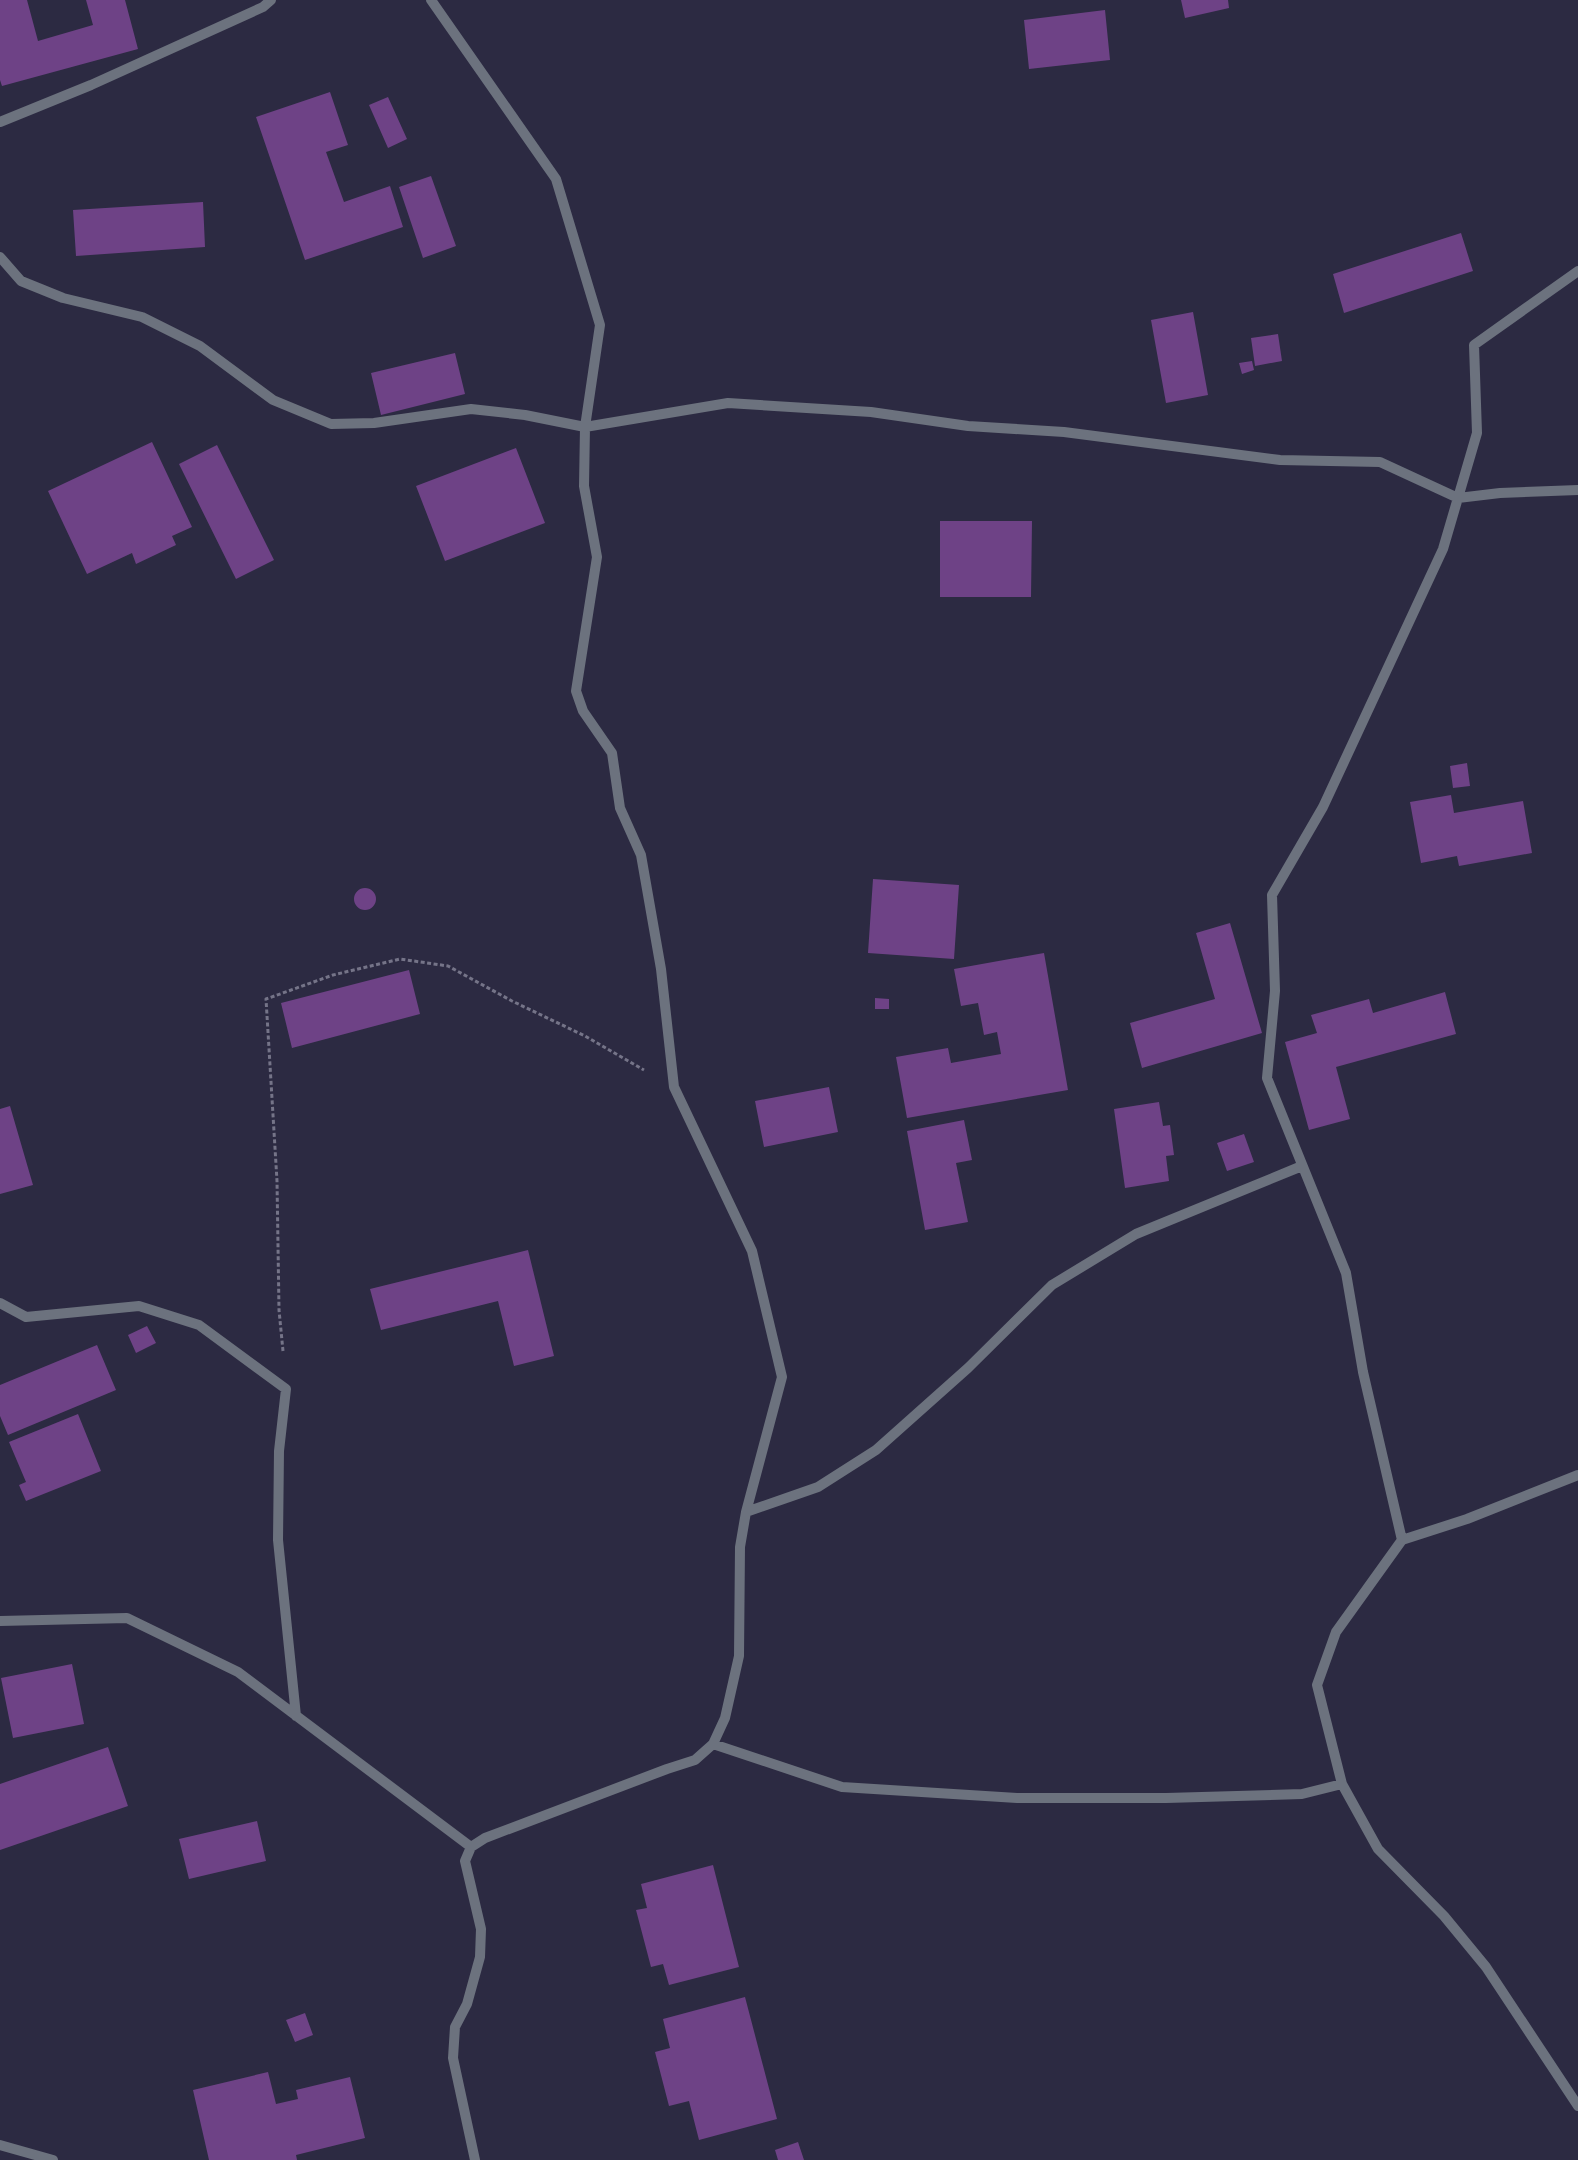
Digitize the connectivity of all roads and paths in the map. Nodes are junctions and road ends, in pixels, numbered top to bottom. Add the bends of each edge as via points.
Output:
1 (271, 0) edge
2 (431, 0) edge
3 (0, 122) edge
4 (0, 257) edge
5 (1578, 271) edge
6 (586, 427) junction
7 (1578, 490) edge
8 (1458, 498) junction
9 (674, 1087) junction
10 (1302, 1166) junction
11 (0, 1303) edge
12 (286, 1389) junction
13 (1578, 1475) edge
14 (746, 1512) junction
15 (1402, 1540) junction
16 (0, 1621) edge
17 (296, 1716) junction
18 (713, 1744) junction
19 (1342, 1784) junction
20 (471, 1847) junction
21 (1578, 2106) edge
22 (0, 2145) edge
23 (54, 2160) edge
24 (475, 2160) edge

1 - 3 street via 263,7 91,85
2 - 6 street via 556,179 600,325
4 - 6 street via 22,281 63,298 142,317 200,346 273,400 331,424 374,423 471,409
5 - 8 street via 1474,346 1477,433
6 - 8 street via 728,403 871,412 968,426 1064,432 1280,460 1380,462
6 - 9 street via 584,486 598,557 576,691 583,711 612,753 620,808 640,855 661,969
7 - 8 street
8 - 10 street via 1443,550 1360,732 1323,808 1272,895 1275,992 1267,1078
9 - 12 path via 585,1036 512,1002 448,966 400,959 333,975 266,999 277,1181 279,1310
9 - 14 street via 752,1251 782,1377
10 - 14 street via 1136,1234 1052,1285 968,1368 876,1450 818,1487
10 - 15 street via 1346,1273 1363,1372
11 - 12 street via 26,1318 139,1306 199,1325
12 - 17 street via 278,1451 278,1540
13 - 15 street
14 - 18 street via 740,1547 738,1656 725,1718
15 - 19 street via 1336,1632 1317,1685
16 - 17 street via 127,1618 238,1672
17 - 20 street
18 - 19 street via 842,1788 1017,1798 1166,1798 1302,1794
18 - 20 street via 695,1760 485,1838
19 - 21 street via 1378,1848 1444,1916 1486,1967
20 - 24 street via 465,1861 482,1929 480,1957 467,2004 455,2027 453,2058
22 - 23 street

